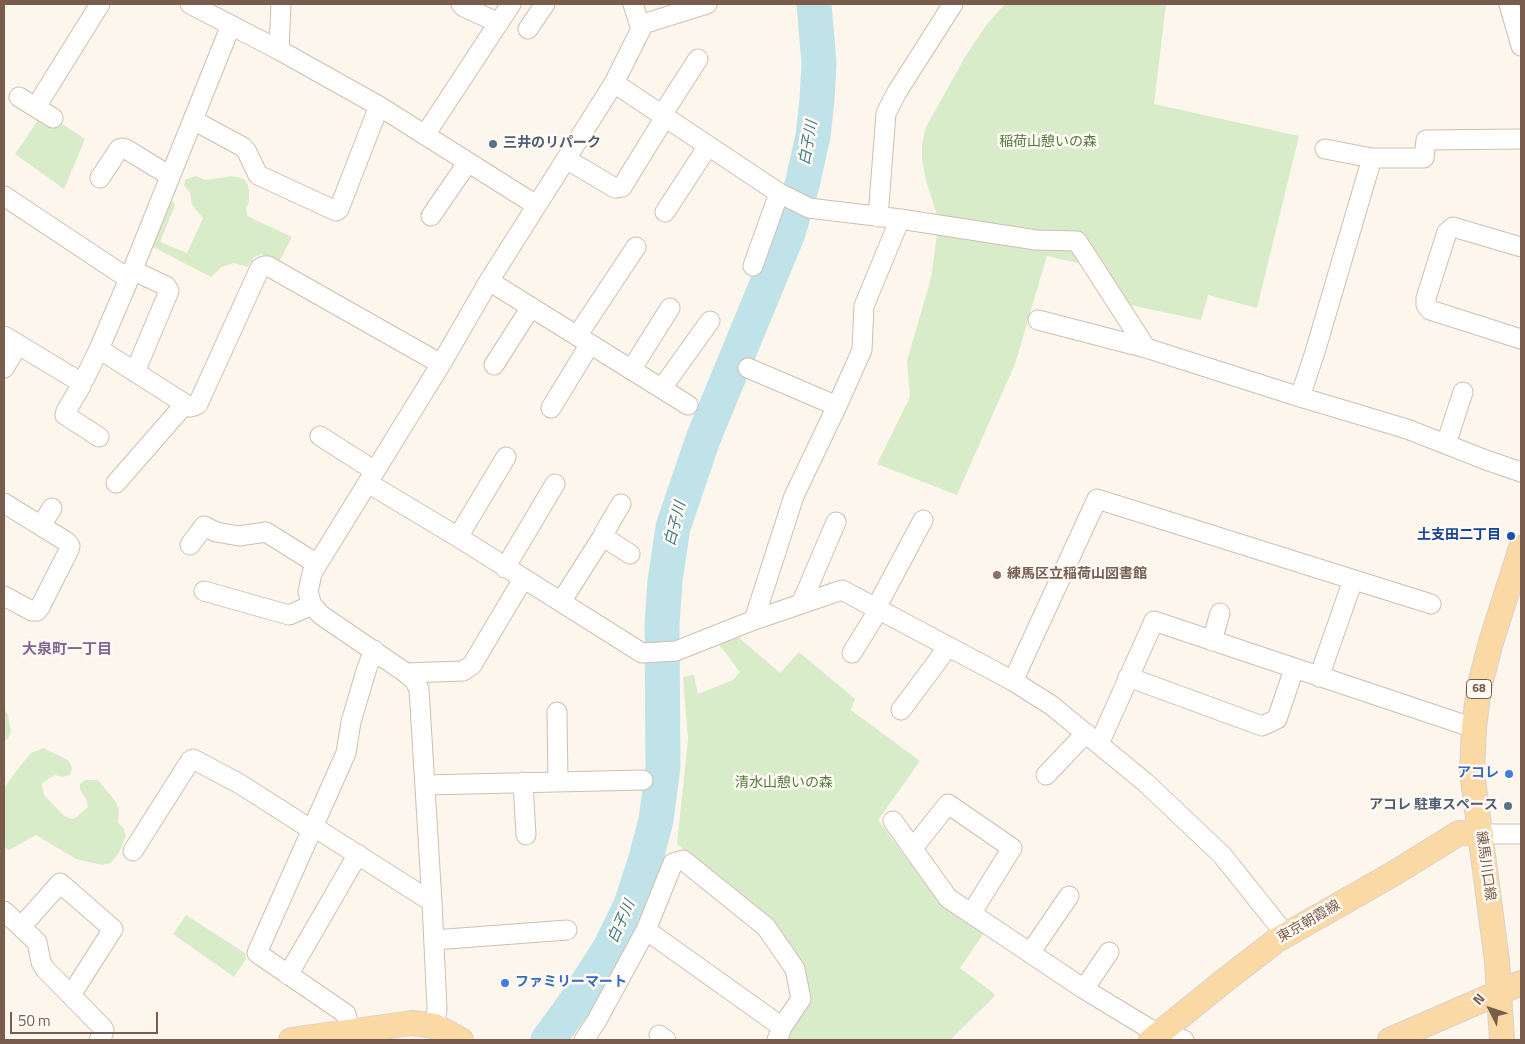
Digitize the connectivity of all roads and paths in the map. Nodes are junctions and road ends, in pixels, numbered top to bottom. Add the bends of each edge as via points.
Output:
1 (100, 4) edge
2 (190, 4) edge
3 (281, 4) edge
4 (461, 4) edge
5 (512, 4) edge
6 (633, 4) edge
7 (707, 4) edge
8 (953, 4) edge
9 (1509, 4) edge
10 (538, 6) edge
11 (499, 23) junction
12 (231, 25) junction
13 (640, 25) junction
14 (528, 29) dead end
15 (1521, 46) edge
16 (279, 50) junction
17 (698, 59) dead end
18 (614, 83) junction
19 (19, 97) dead end
20 (379, 106) junction
21 (36, 108) junction
22 (664, 116) junction
23 (53, 118) dead end
24 (194, 120) junction
25 (425, 135) junction
26 (1521, 139) edge
27 (708, 146) junction
28 (1325, 149) dead end
29 (1372, 158) junction
30 (566, 159) junction
31 (468, 162) junction
32 (170, 176) junction
33 (100, 178) dead end
34 (780, 194) junction
35 (4, 196) edge
36 (536, 205) junction
37 (665, 212) dead end
38 (432, 216) dead end
39 (878, 217) junction
40 (900, 219) junction
41 (636, 247) dead end
42 (1521, 247) edge
43 (753, 266) dead end
44 (130, 274) junction
45 (489, 281) junction
46 (531, 307) junction
47 (670, 308) dead end
48 (1038, 320) dead end
49 (710, 321) dead end
50 (584, 340) junction
51 (1521, 340) edge
52 (11, 341) edge
53 (1146, 348) junction
54 (99, 349) junction
55 (441, 364) junction
56 (494, 365) dead end
57 (4, 368) edge
58 (748, 368) dead end
59 (631, 370) junction
60 (135, 372) junction
61 (81, 380) junction
62 (662, 388) junction
63 (1463, 392) dead end
64 (1300, 397) junction
65 (185, 404) junction
66 (688, 405) dead end
67 (837, 406) junction
68 (551, 408) dead end
69 (320, 436) dead end
70 (99, 437) dead end
71 (1446, 444) junction
72 (506, 457) dead end
73 (1521, 472) edge
74 (372, 477) junction
75 (116, 484) dead end
76 (555, 484) dead end
77 (4, 502) edge
78 (621, 504) dead end
79 (52, 508) dead end
80 (923, 520) dead end
81 (836, 522) dead end
82 (41, 526) junction
83 (458, 536) junction
84 (603, 538) junction
85 (190, 545) dead end
86 (1521, 548) edge
87 (630, 554) dead end
88 (317, 564) junction
89 (505, 568) junction
90 (1517, 578) edge
91 (523, 579) junction
92 (1353, 580) junction
93 (204, 591) dead end
94 (4, 596) edge
95 (561, 602) junction
96 (802, 604) junction
97 (1431, 604) dead end
98 (312, 605) junction
99 (878, 609) junction
100 (1220, 613) dead end
101 (754, 620) junction
102 (1212, 641) junction
103 (948, 646) junction
104 (374, 650) junction
105 (852, 653) dead end
106 (1294, 669) junction
107 (406, 673) junction
108 (1128, 677) junction
109 (1319, 677) junction
110 (1013, 681) junction
111 (901, 710) dead end
112 (557, 712) dead end
113 (1474, 728) junction
114 (1092, 738) junction
115 (1046, 775) dead end
116 (643, 780) dead end
117 (558, 781) junction
118 (523, 782) junction
119 (425, 785) junction
120 (894, 821) dead end
121 (313, 828) junction
122 (1481, 834) junction
123 (1521, 834) edge
124 (526, 835) dead end
125 (913, 848) junction
126 (133, 851) dead end
127 (358, 854) junction
128 (1069, 896) dead end
129 (432, 902) junction
130 (4, 911) edge
131 (971, 914) junction
132 (21, 927) junction
133 (567, 930) dead end
134 (646, 930) junction
135 (1286, 935) junction
136 (434, 940) junction
137 (1109, 952) dead end
138 (1030, 953) junction
139 (288, 975) junction
140 (1511, 987) edge
141 (1084, 989) junction
142 (71, 995) junction
143 (435, 1026) junction
144 (350, 1032) junction
145 (780, 1034) edge
146 (1155, 1037) edge
147 (99, 1040) edge
148 (291, 1040) edge
149 (461, 1040) edge
150 (584, 1040) edge
151 (1184, 1040) edge
152 (1390, 1040) edge
153 (1502, 1040) edge

1 - 21 street
2 - 12 street
3 - 16 street
4 - 11 street
5 - 11 street
6 - 13 street
7 - 13 street
8 - 39 street via 886,113
9 - 15 street
10 - 14 street
11 - 25 street
12 - 16 street
12 - 24 street
13 - 18 street via 641,29
16 - 20 street
17 - 22 street
18 - 22 street
18 - 30 street
19 - 21 street
20 - 24 street via 336,211 258,175 243,147
20 - 25 street
21 - 23 street
22 - 27 street
22 - 30 street via 622,187 615,188
24 - 32 street
25 - 31 street
26 - 29 street via 1426,140 1424,158
27 - 34 street
27 - 37 street
28 - 29 street
29 - 64 street
30 - 36 street
31 - 36 street
31 - 38 street
32 - 33 street via 122,148
32 - 44 street
34 - 39 street via 809,208
34 - 43 street
35 - 44 street
36 - 45 street
39 - 40 street
40 - 53 street via 1036,240 1077,241
40 - 67 street via 864,306 862,350
41 - 50 street
42 - 51 street via 1453,227 1447,232 1426,305 1430,310
44 - 54 street
44 - 60 street via 166,286 169,290
45 - 46 street
45 - 55 street
46 - 50 street
46 - 56 street
47 - 59 street
48 - 53 street
49 - 62 street
50 - 59 street
50 - 68 street
52 - 57 street
52 - 61 street
53 - 64 street
54 - 60 street
54 - 61 street
55 - 65 street via 264,266 260,268 198,404 190,407
55 - 74 street
58 - 67 street
59 - 62 street
60 - 65 street
61 - 70 street via 65,415
62 - 66 street
63 - 71 street
64 - 71 street
65 - 75 street
67 - 101 street via 794,496
69 - 74 street
71 - 73 street
72 - 83 street
74 - 83 street
74 - 88 street
76 - 89 street
77 - 82 street
78 - 84 street
79 - 82 street
80 - 99 street
81 - 96 street
82 - 94 street via 70,546 40,607 32,612
83 - 89 street
84 - 87 street
84 - 95 street
85 - 88 street via 204,526 239,536 266,532
86 - 90 main road, 練馬川口線 / 68
88 - 98 street via 308,592
89 - 91 street
90 - 113 main road, 練馬川口線 / 68 via 1492,642 1479,688
91 - 95 street
91 - 107 street via 472,665 463,671
92 - 97 street
92 - 109 street
92 - 110 street via 1097,499
93 - 98 street via 289,615
95 - 101 street via 642,653 672,651
96 - 99 street via 842,590
96 - 101 street
98 - 104 street via 321,615
99 - 103 street
99 - 105 street
100 - 102 street
102 - 106 street
102 - 108 street via 1154,621
103 - 110 street
103 - 111 street
104 - 107 street
104 - 121 street via 351,722 346,753
106 - 108 street via 1277,719 1262,726
106 - 109 street
107 - 119 street via 419,689
108 - 114 street
109 - 113 street
110 - 114 street via 1052,705
112 - 117 street
113 - 122 main road, 練馬川口線 / 68 via 1472,772
114 - 115 street
114 - 135 street via 1222,854
116 - 117 street
117 - 118 street
118 - 119 street
118 - 124 street
119 - 129 street
120 - 125 street
121 - 126 street via 193,759
121 - 127 street
121 - 139 street via 257,953
122 - 123 street
122 - 135 main road, 東京朝霞線 via 1458,833
122 - 140 main road, 練馬川口線 / 68
125 - 131 street via 948,898
125 - 131 street via 948,804 1012,848
127 - 129 street
127 - 139 street
128 - 138 street
129 - 136 street
130 - 132 street
131 - 138 street
132 - 142 street via 37,942 45,970
132 - 142 street via 60,883 113,929
133 - 136 street
134 - 145 street
134 - 145 street via 673,864 683,860 766,927 795,968 801,999
134 - 150 street
135 - 146 main road, 東京朝霞線
136 - 143 street
137 - 141 street
138 - 141 street
139 - 144 street via 346,1014
140 - 152 main road
140 - 153 main road, 練馬川口線 / 68
141 - 146 street
142 - 147 street via 104,1030
143 - 144 main road via 412,1023
143 - 149 main road
144 - 148 main road
146 - 151 street

